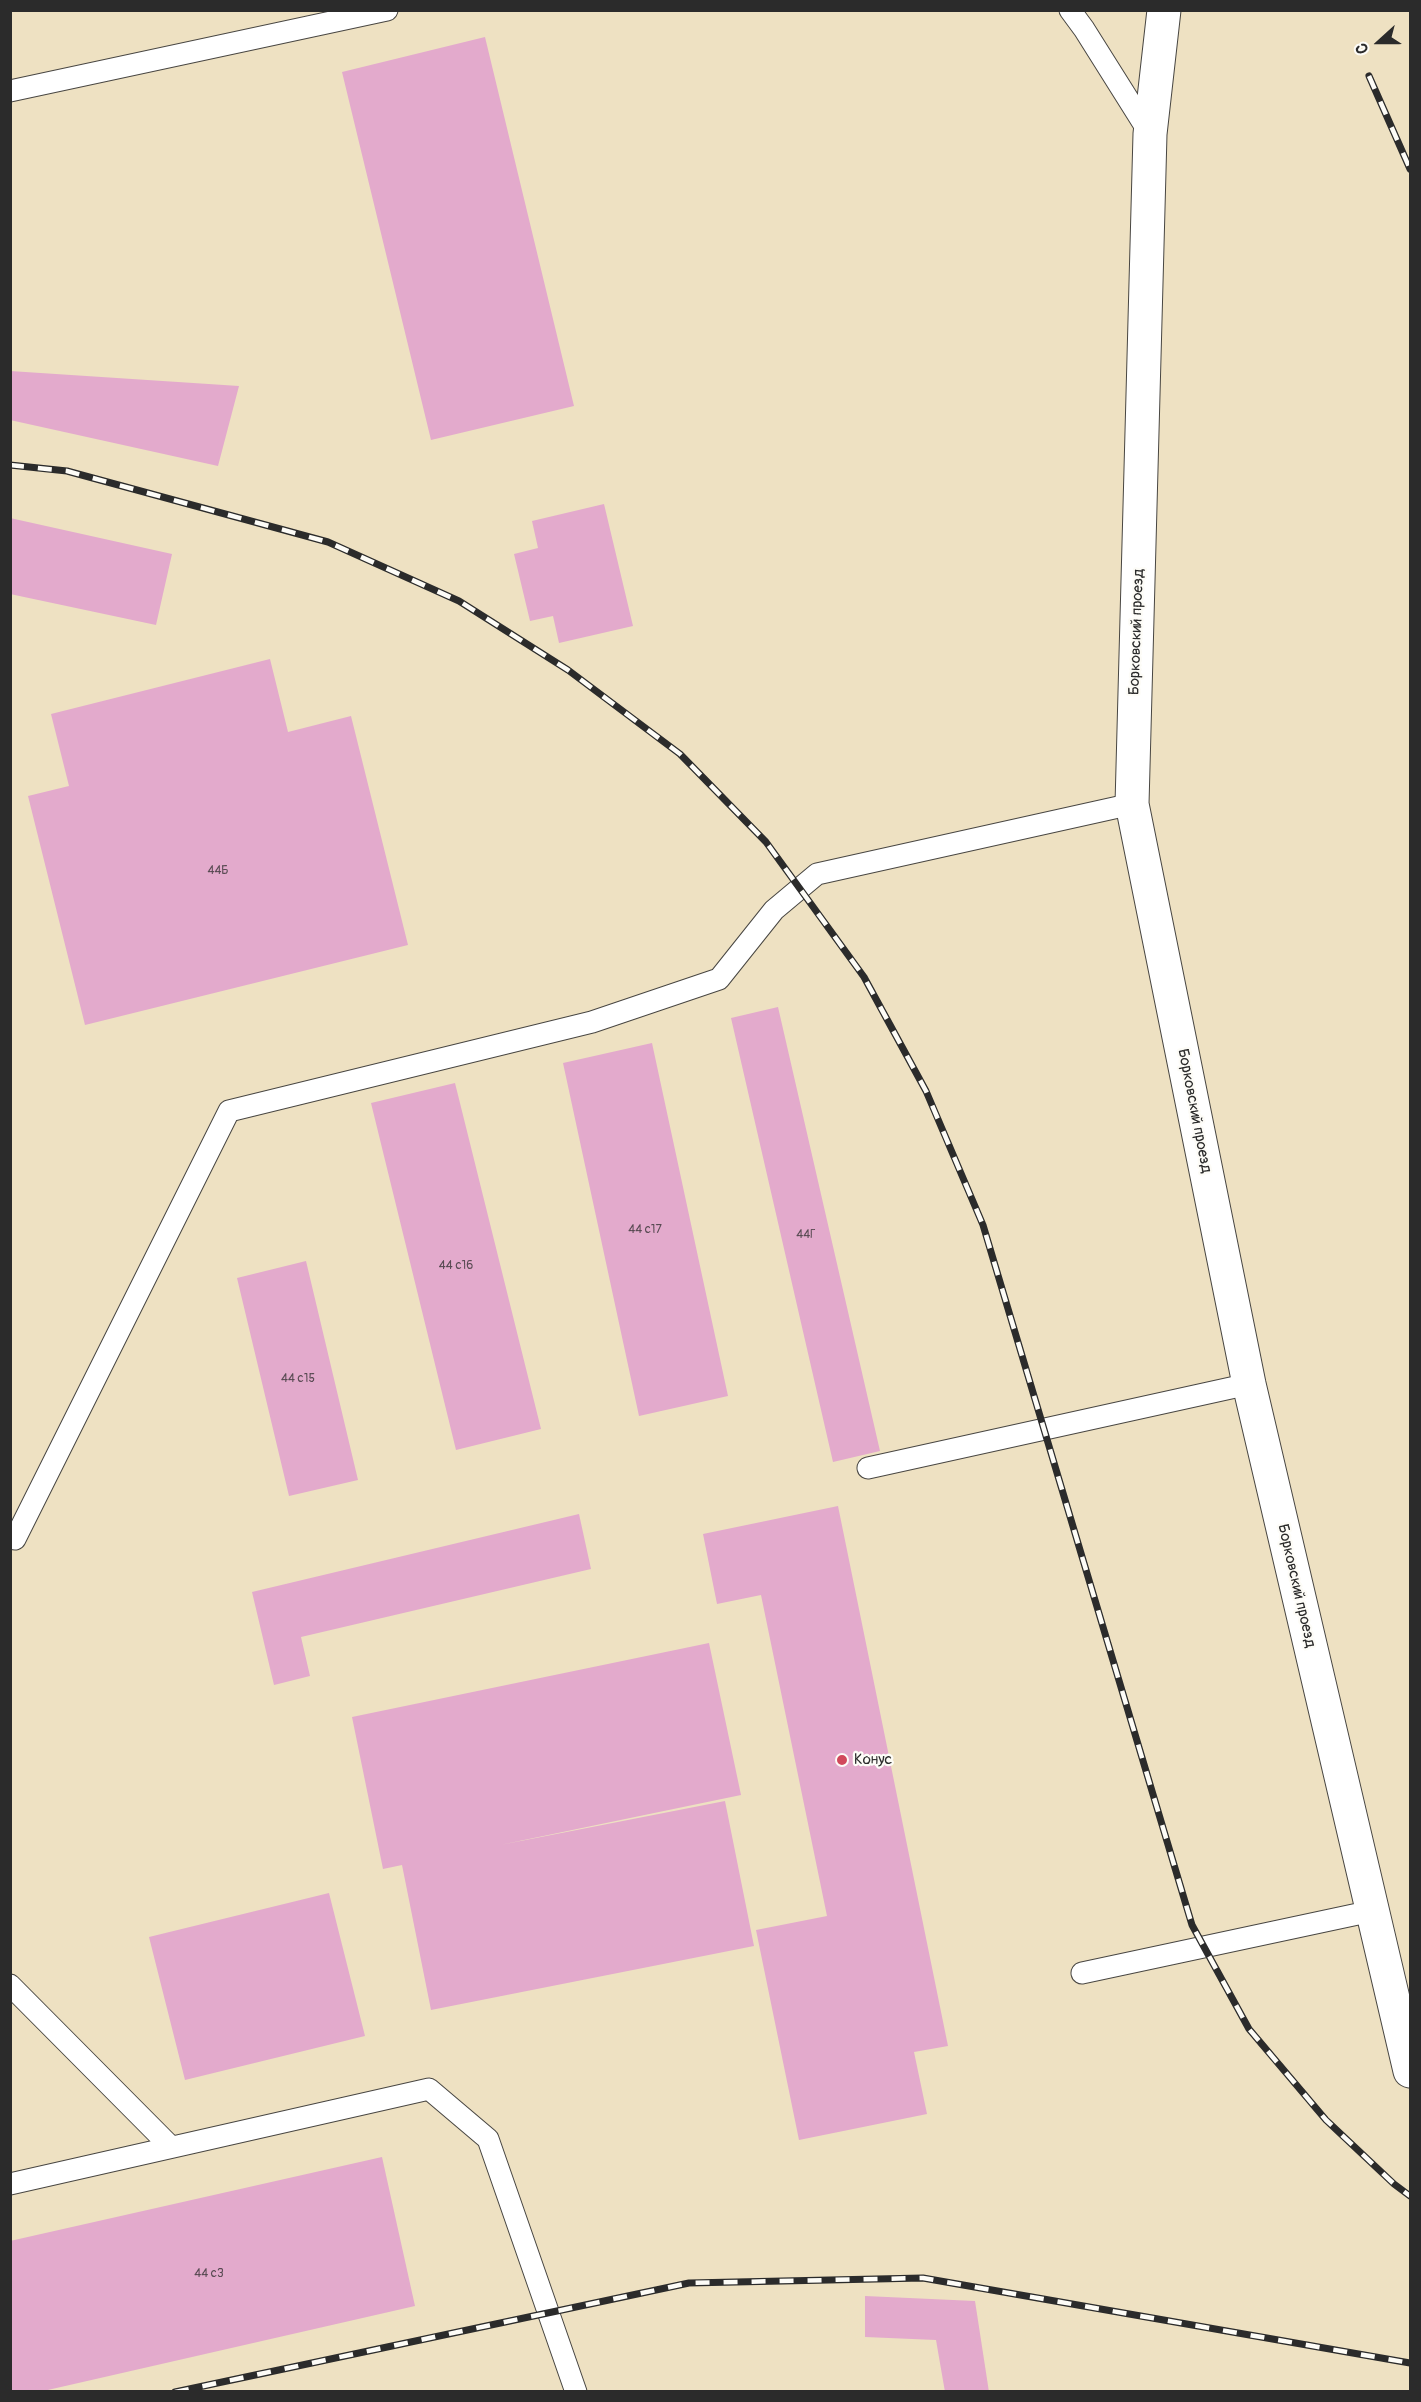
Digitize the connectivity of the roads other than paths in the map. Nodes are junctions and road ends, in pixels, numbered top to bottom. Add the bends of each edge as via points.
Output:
1 (387, 10) edge
2 (1070, 10) edge
3 (1164, 10) edge
4 (10, 91) edge
5 (1150, 134) junction
6 (1132, 804) junction
7 (1249, 1384) junction
8 (868, 1468) dead end
9 (12, 1537) edge
10 (1372, 1911) junction
11 (1082, 1973) dead end
12 (10, 1985) edge
13 (1410, 2071) edge
14 (171, 2147) junction
15 (10, 2184) edge
16 (576, 2391) edge

1 - 4 lane
2 - 5 lane
3 - 5 street, Борковский проезд
5 - 6 street, Борковский проезд
6 - 7 street, Борковский проезд
6 - 9 lane via 817,874 774,910 719,979 592,1022 229,1112
7 - 8 lane
7 - 10 street, Борковский проезд
10 - 11 lane
10 - 13 street, Борковский проезд
12 - 14 lane
14 - 15 lane
14 - 16 lane via 429,2089 488,2139

